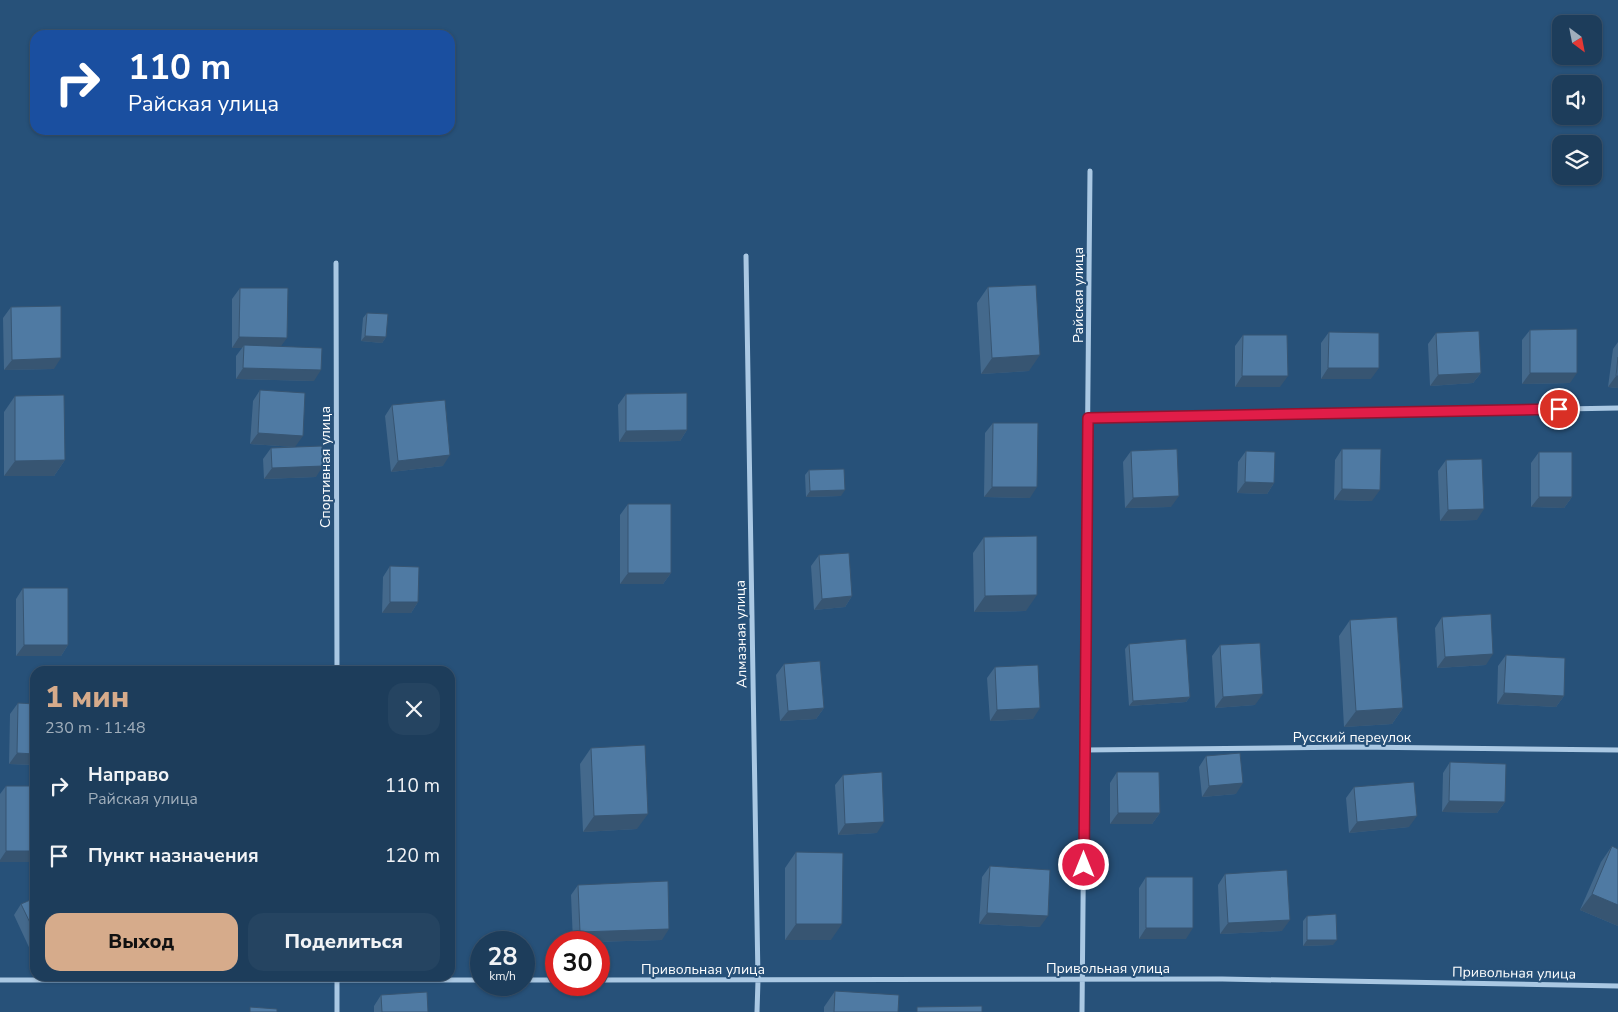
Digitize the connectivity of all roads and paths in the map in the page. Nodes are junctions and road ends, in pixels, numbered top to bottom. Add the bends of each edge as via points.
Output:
1 (1090, 171) dead end
2 (746, 256) dead end
3 (336, 263) dead end
4 (1618, 408) edge
5 (1088, 418) junction
6 (337, 666) edge
7 (1085, 750) junction
8 (1618, 750) edge
9 (1084, 979) junction
10 (0, 980) edge
11 (30, 980) edge
12 (455, 980) edge
13 (470, 980) edge
14 (610, 980) edge
15 (758, 980) junction
16 (337, 981) edge
17 (1618, 986) edge
18 (336, 1012) edge
19 (756, 1012) edge
20 (1082, 1012) edge

1 - 5 street, Райская улица
2 - 15 street, Алмазная улица
3 - 6 street, Спортивная улица
4 - 5 street
5 - 7 street, Райская улица
7 - 8 street, Русский переулок via 1355,747
7 - 9 street, Райская улица
9 - 15 street, Привольная улица
9 - 17 street, Привольная улица
9 - 20 street, Райская улица
10 - 11 street
12 - 13 street
14 - 15 street, Привольная улица
15 - 19 street, Алмазная улица
16 - 18 street

